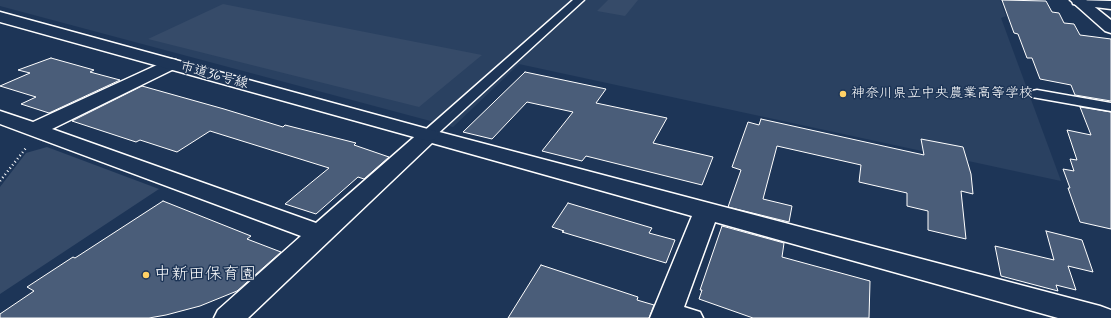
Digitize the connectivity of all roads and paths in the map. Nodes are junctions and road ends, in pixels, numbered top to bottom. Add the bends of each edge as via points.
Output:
1 (579, 0) edge
2 (1077, 0) edge
3 (1111, 5) edge
4 (0, 17) edge
5 (1111, 28) edge
6 (170, 64) junction
7 (1037, 94) dead end
8 (1111, 107) edge
9 (0, 117) edge
10 (35, 129) junction
11 (428, 135) junction
12 (0, 181) edge
13 (706, 212) junction
14 (321, 234) junction
15 (676, 315) edge
16 (229, 318) edge
17 (1100, 318) edge

1 - 11 lane
2 - 3 street
2 - 5 street
4 - 6 street, 市道36号線
6 - 10 street
6 - 11 street, 市道36号線
7 - 8 lane
9 - 10 street
10 - 12 path via 26,148
10 - 14 street
11 - 13 street, 市道36号線
11 - 14 street
13 - 15 street
13 - 17 street, 市道36号線
14 - 16 street

